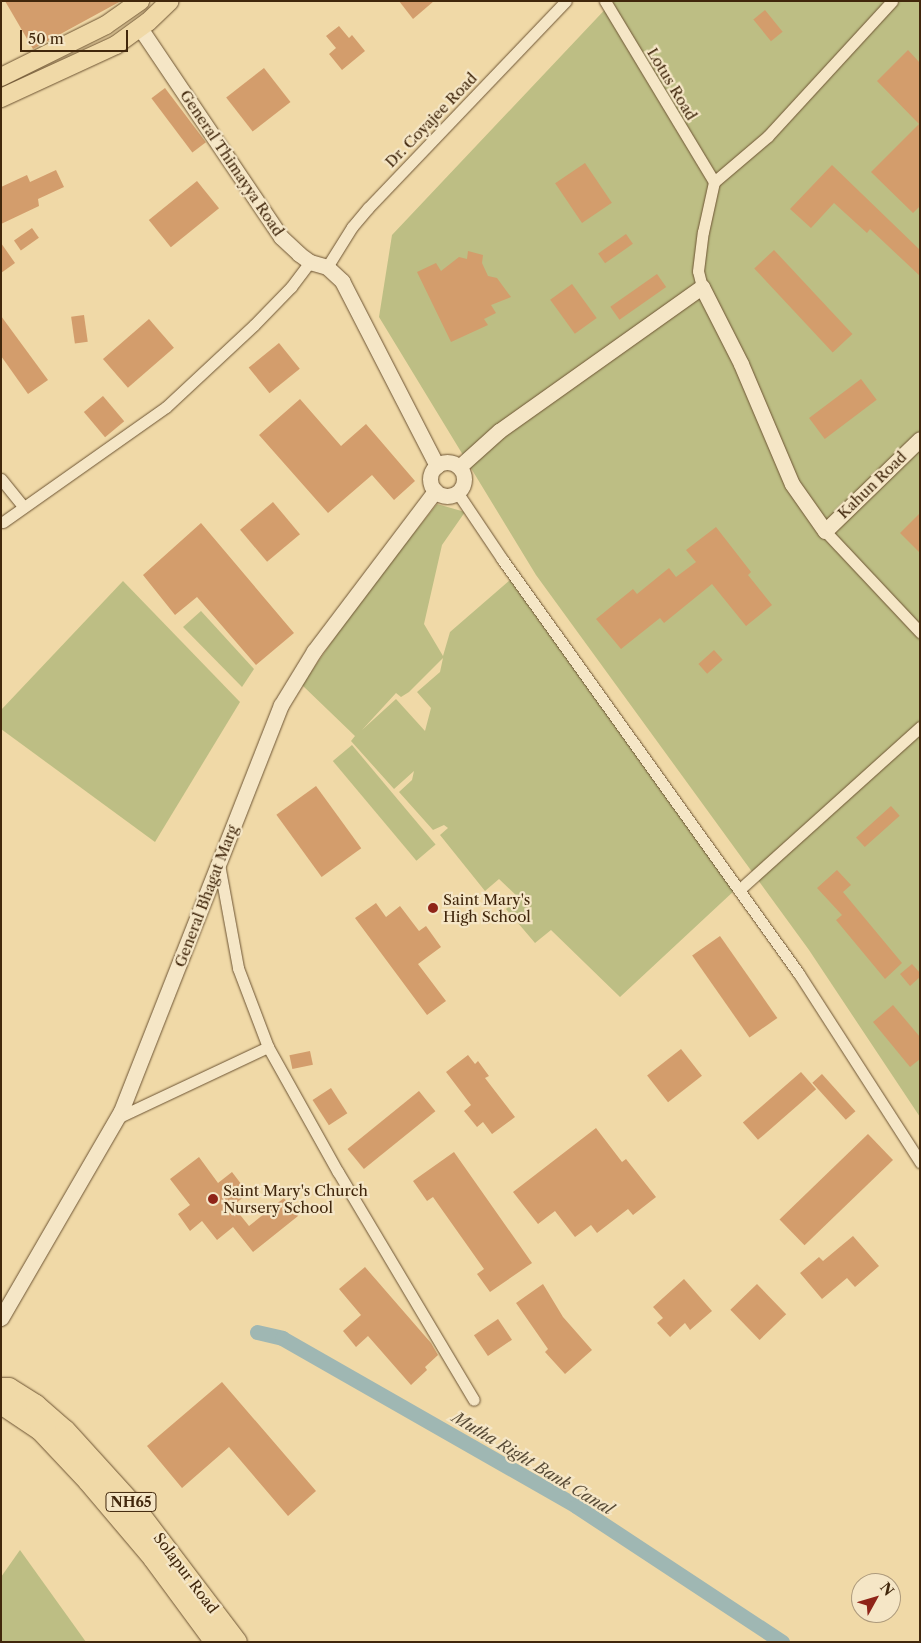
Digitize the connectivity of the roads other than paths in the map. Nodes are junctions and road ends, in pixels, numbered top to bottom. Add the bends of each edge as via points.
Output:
1 (170, 1) edge
2 (566, 1) edge
3 (605, 1) edge
4 (892, 1) edge
5 (136, 2) edge
6 (140, 28) junction
7 (1, 77) edge
8 (1, 98) edge
9 (714, 182) junction
10 (310, 262) junction
11 (327, 267) junction
12 (702, 287) junction
13 (920, 439) edge
14 (437, 466) junction
15 (459, 467) junction
16 (1, 479) edge
17 (435, 491) junction
18 (457, 492) junction
19 (24, 507) junction
20 (3, 522) dead end
21 (825, 532) junction
22 (917, 624) edge
23 (920, 727) edge
24 (219, 864) junction
25 (739, 890) junction
26 (268, 1047) junction
27 (117, 1118) junction
28 (920, 1162) edge
29 (1, 1318) edge
30 (1, 1388) edge
31 (474, 1400) dead end
32 (4, 1410) edge
33 (215, 1642) edge
34 (236, 1642) edge

1 - 6 main road
2 - 11 street, Dr. Coyajee Road via 368,208
3 - 9 street, Lotus Road
4 - 9 street via 768,136
5 - 7 main road via 116,20 93,33
6 - 8 main road via 116,44
6 - 10 street, General Thimayya Road via 281,237
9 - 12 street via 700,251 698,271
10 - 11 street, General Thimayya Road
10 - 19 street via 254,325 166,407
11 - 14 street, General Thimayya Road via 350,294
12 - 15 street via 498,431
12 - 21 street via 741,364 792,484
13 - 21 street, Kahun Road
14 - 15 street via 446,462
14 - 17 street via 430,478
15 - 18 street via 464,480
16 - 19 street
17 - 18 street via 444,495
17 - 24 street, General Bhagat Marg via 295,680 271,728
18 - 25 street
19 - 20 street
21 - 22 street
23 - 25 street
24 - 26 street via 238,968
24 - 27 street, General Bhagat Marg
25 - 28 street via 804,982
26 - 27 street
26 - 31 street via 338,1172
27 - 29 street, General Bhagat Marg
30 - 34 highway, Solapur Road / NH65 via 9,1388 36,1405 65,1430 133,1504
32 - 33 highway, Solapur Road / NH65 via 25,1419 52,1442 119,1516

